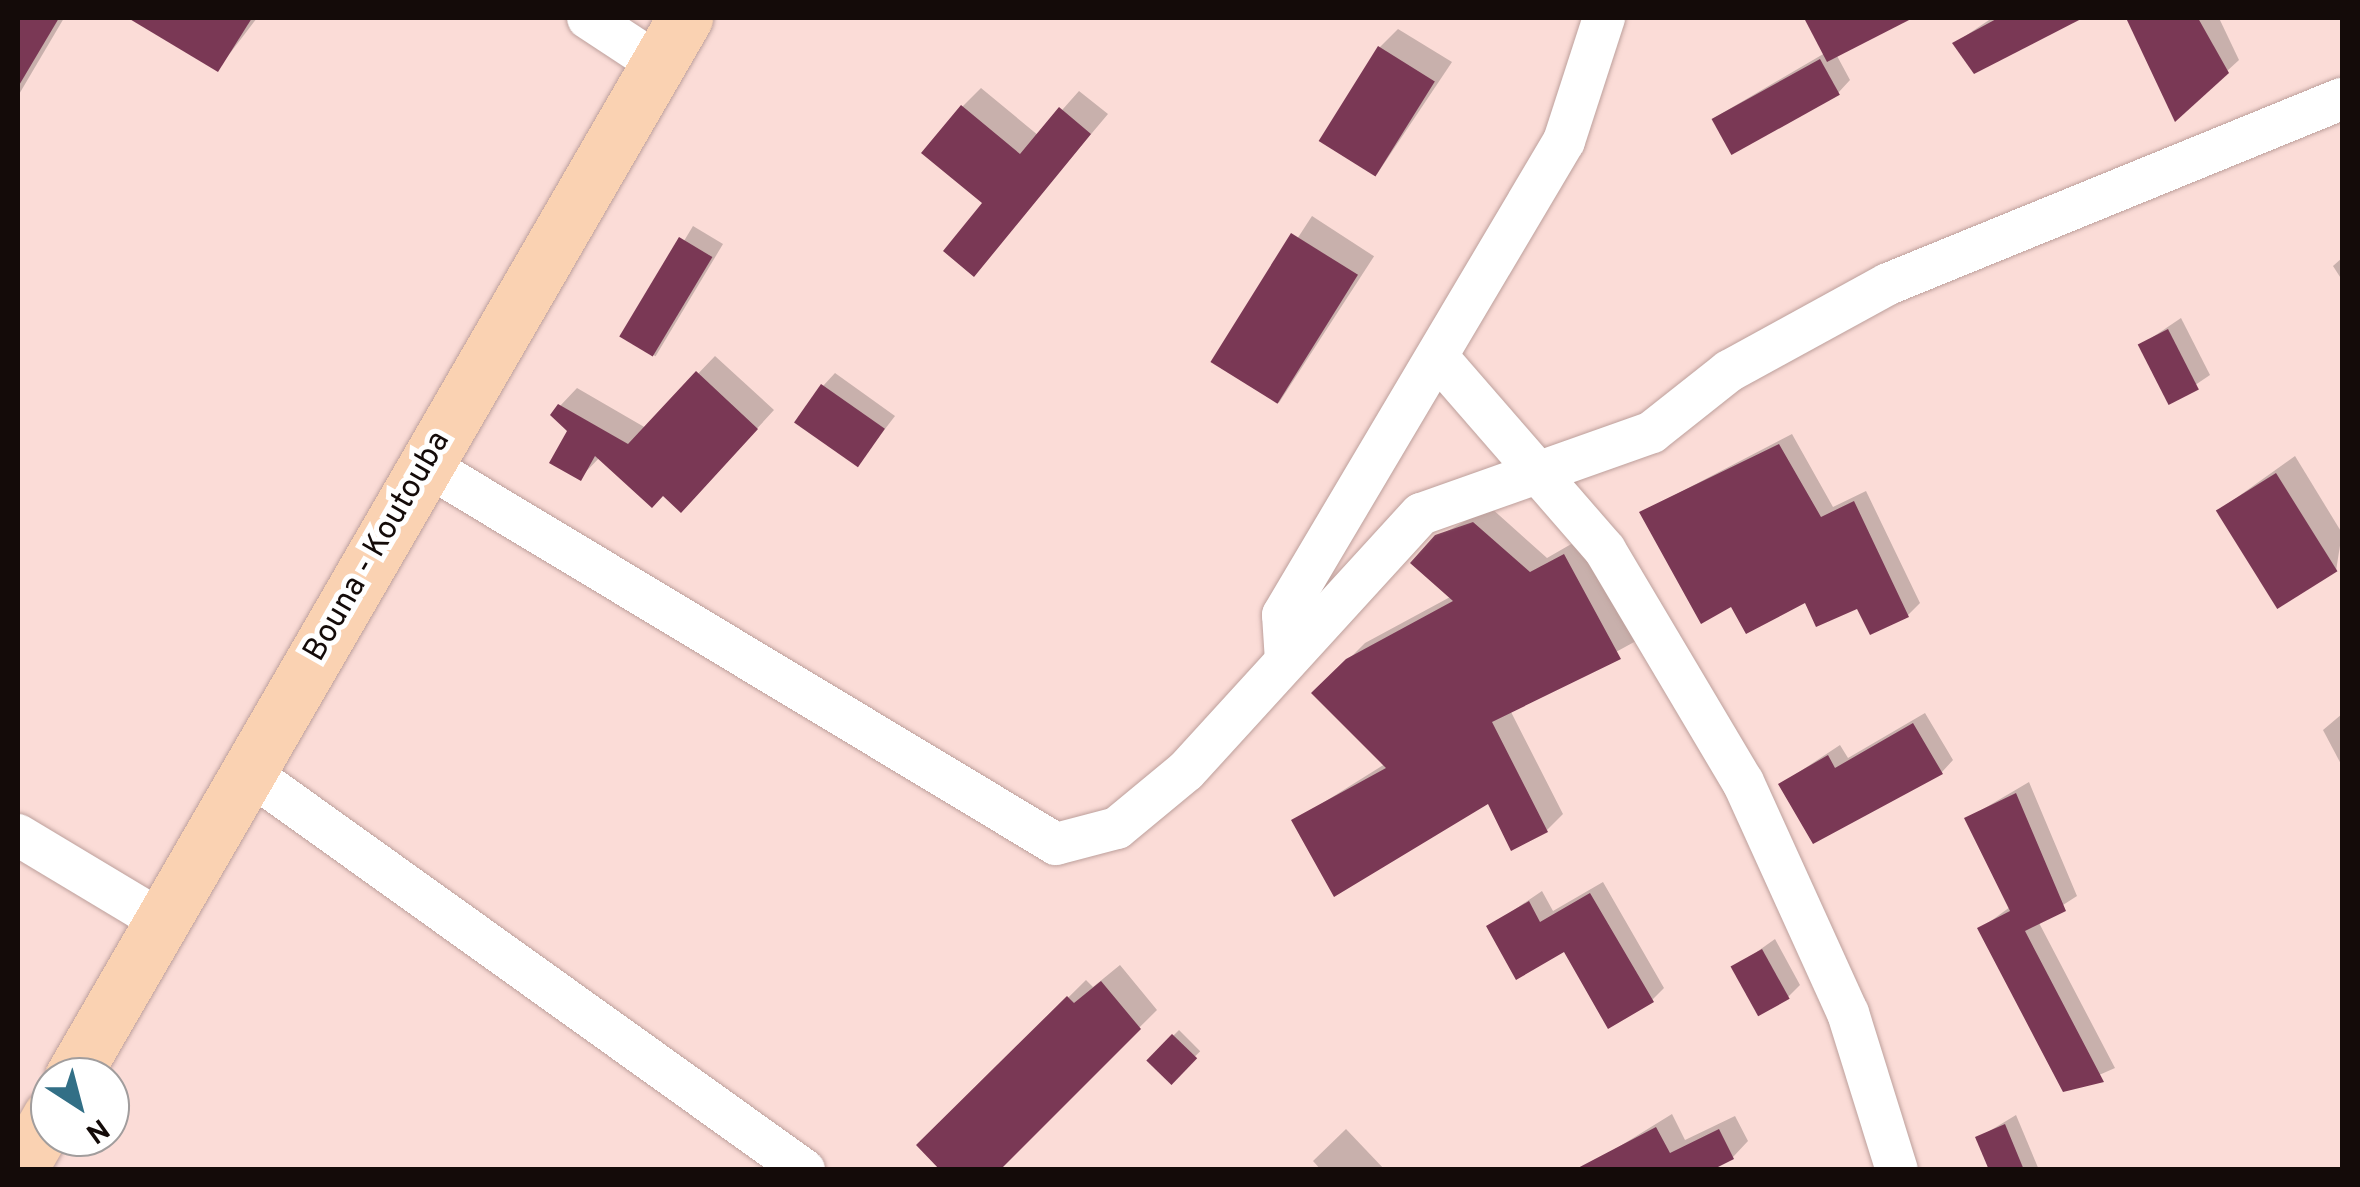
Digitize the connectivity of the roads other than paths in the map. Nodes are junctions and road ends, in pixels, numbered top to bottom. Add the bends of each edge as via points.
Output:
1 (588, 18) edge
2 (685, 18) edge
3 (1604, 18) edge
4 (658, 64) junction
5 (2342, 99) edge
6 (1440, 359) junction
7 (426, 464) junction
8 (1541, 470) junction
9 (1286, 661) junction
10 (248, 772) junction
11 (18, 835) edge
12 (162, 921) junction
13 (84, 1057) edge
14 (804, 1170) edge
15 (1896, 1170) edge

1 - 4 street
2 - 4 main road, Bouna - Koutouba
3 - 6 street via 1564,141
4 - 7 main road, Bouna - Koutouba
5 - 8 street via 1888,284 1729,370 1652,432
6 - 8 street
6 - 9 street via 1319,543 1283,615
7 - 9 street via 1056,844 1117,828 1186,771
7 - 10 main road, Bouna - Koutouba
8 - 9 street via 1421,514
8 - 15 street via 1605,550 1743,782 1848,1013
10 - 12 main road, Bouna - Koutouba
10 - 14 street
11 - 12 street
12 - 13 main road, Bouna - Koutouba

